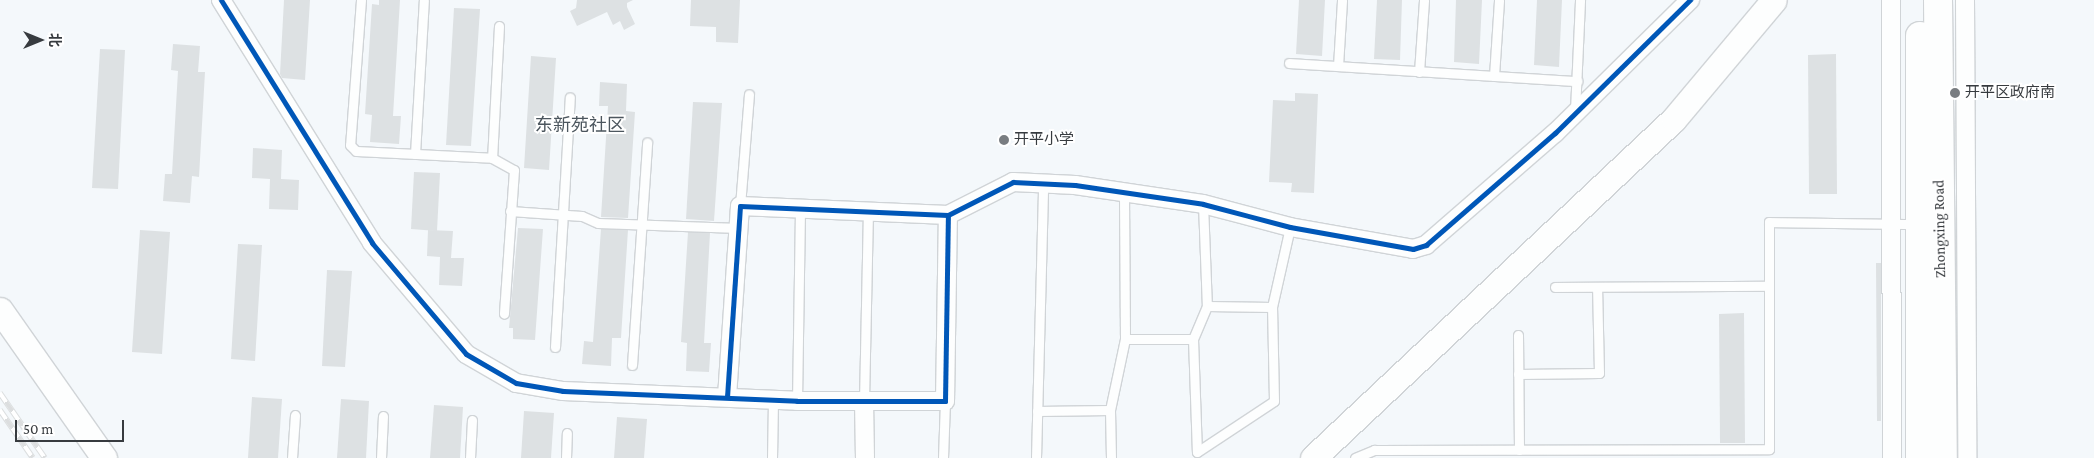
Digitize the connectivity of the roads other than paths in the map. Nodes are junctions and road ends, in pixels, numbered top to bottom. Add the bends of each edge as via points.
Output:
1 (221, 0) edge
2 (361, 0) edge
3 (424, 0) edge
4 (1342, 0) edge
5 (1424, 0) edge
6 (1499, 0) edge
7 (1580, 0) edge
8 (1690, 0) edge
9 (1774, 0) edge
10 (1892, 0) edge
11 (1920, 0) edge
12 (1938, 0) edge
13 (1965, 0) edge
14 (499, 26) dead end
15 (1289, 64) dead end
16 (1338, 66) junction
17 (1419, 72) junction
18 (1494, 76) junction
19 (1577, 82) junction
20 (748, 94) dead end
21 (570, 97) dead end
22 (1576, 111) junction
23 (647, 143) dead end
24 (415, 154) junction
25 (492, 158) junction
26 (1043, 185) junction
27 (1124, 194) junction
28 (1203, 204) junction
29 (740, 206) junction
30 (800, 207) junction
31 (510, 211) junction
32 (868, 211) junction
33 (563, 214) junction
34 (948, 215) junction
35 (642, 224) junction
36 (1920, 224) junction
37 (1290, 227) junction
38 (739, 228) junction
39 (1769, 286) junction
40 (1555, 287) dead end
41 (1597, 287) junction
42 (1207, 306) junction
43 (1272, 307) junction
44 (0, 310) edge
45 (504, 314) dead end
46 (1518, 335) dead end
47 (1125, 339) junction
48 (1193, 339) junction
49 (555, 347) dead end
50 (632, 364) dead end
51 (1518, 374) junction
52 (727, 397) junction
53 (773, 398) junction
54 (945, 400) junction
55 (797, 401) junction
56 (864, 401) junction
57 (1110, 410) junction
58 (1037, 411) junction
59 (295, 415) dead end
60 (383, 416) dead end
61 (472, 420) dead end
62 (567, 433) dead end
63 (1519, 450) junction
64 (104, 458) edge
65 (292, 458) edge
66 (381, 458) edge
67 (470, 458) edge
68 (566, 458) edge
69 (772, 458) edge
70 (865, 458) edge
71 (943, 458) edge
72 (1036, 458) edge
73 (1111, 458) edge
74 (1313, 458) edge
75 (1355, 458) edge
76 (1892, 458) edge
77 (1920, 458) edge
78 (1943, 458) edge
79 (1967, 458) edge

1 - 52 street via 372,242 466,354 516,384 562,391
2 - 24 lane via 350,145 356,151
3 - 24 lane
4 - 16 lane
5 - 17 lane
6 - 18 lane
7 - 19 lane
8 - 22 street
9 - 74 street via 1674,119
10 - 76 street
11 - 36 main road, Zhongxing Road
12 - 78 main road, Zhongxing Road
13 - 79 street
14 - 25 lane
15 - 16 lane
16 - 17 lane
17 - 18 lane
18 - 19 lane
19 - 22 lane
20 - 29 lane
21 - 33 lane
22 - 37 street via 1426,245 1413,249
23 - 35 lane
24 - 25 lane
25 - 31 lane via 514,170
26 - 27 street via 1075,186
26 - 34 street via 1013,182
26 - 58 lane
27 - 28 street
27 - 47 lane
28 - 37 street
28 - 42 lane
29 - 30 street
29 - 38 street
30 - 32 street
30 - 55 lane
31 - 33 lane
31 - 45 lane
32 - 34 street
32 - 56 lane
33 - 35 lane via 582,216 598,223
33 - 49 lane
34 - 54 street
35 - 38 lane
35 - 50 lane
36 - 39 lane via 1769,222
36 - 77 main road, Zhongxing Road
37 - 43 lane
38 - 52 street
39 - 41 lane
39 - 63 lane via 1769,449
40 - 41 lane
41 - 51 lane via 1598,373
42 - 43 lane
42 - 48 lane
43 - 48 lane via 1274,401 1197,452
44 - 64 street
46 - 51 lane
47 - 48 lane
47 - 57 lane
51 - 63 lane
52 - 53 street
53 - 55 street
53 - 69 lane
54 - 56 street
54 - 71 lane
55 - 56 street
56 - 70 street
57 - 58 lane
57 - 73 lane
58 - 72 lane
59 - 65 lane
60 - 66 lane
61 - 67 lane
62 - 68 lane
63 - 75 lane via 1374,450

